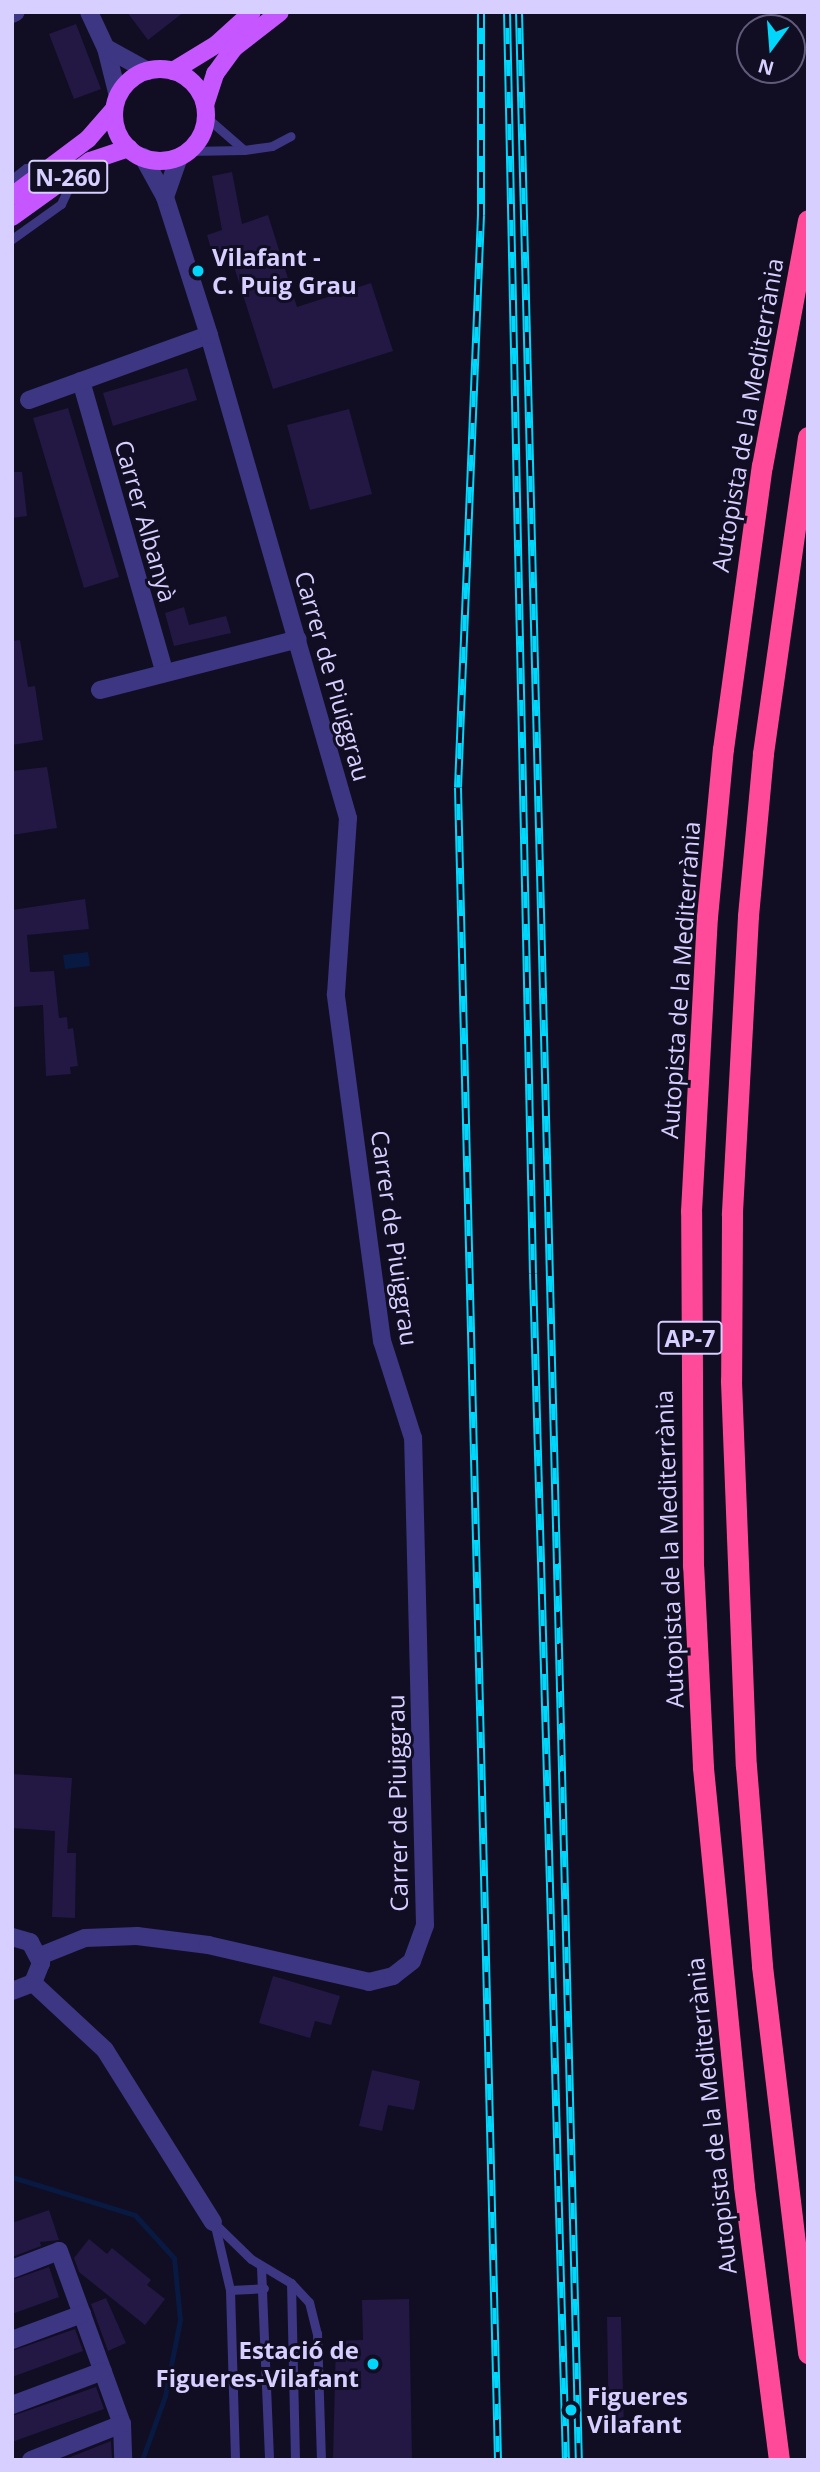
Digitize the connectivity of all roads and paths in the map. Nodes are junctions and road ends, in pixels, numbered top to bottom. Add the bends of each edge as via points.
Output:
1 (89, 12) edge
2 (252, 12) edge
3 (280, 12) edge
4 (106, 48) junction
5 (148, 71) junction
6 (173, 71) junction
7 (116, 103) junction
8 (206, 111) junction
9 (291, 136) dead end
10 (244, 150) junction
11 (136, 153) junction
12 (183, 154) junction
13 (54, 165) junction
14 (76, 171) junction
15 (12, 178) edge
16 (12, 196) edge
17 (165, 197) junction
18 (12, 217) edge
19 (808, 220) edge
20 (12, 239) edge
21 (209, 335) junction
22 (81, 381) junction
23 (29, 400) dead end
24 (808, 437) edge
25 (298, 639) junction
26 (165, 673) junction
27 (100, 690) dead end
28 (12, 1937) edge
29 (40, 1956) junction
30 (33, 1983) junction
31 (12, 1991) edge
32 (213, 2222) junction
33 (261, 2267) junction
34 (12, 2269) edge
35 (291, 2283) junction
36 (264, 2288) junction
37 (230, 2290) junction
38 (82, 2314) junction
39 (12, 2340) edge
40 (808, 2353) edge
41 (103, 2371) junction
42 (12, 2405) edge
43 (122, 2424) junction
44 (235, 2455) edge
45 (31, 2460) edge
46 (123, 2460) edge
47 (226, 2460) edge
48 (269, 2460) edge
49 (295, 2460) edge
50 (321, 2460) edge
51 (779, 2460) edge

1 - 4 street
2 - 6 main road via 217,44
3 - 8 main road via 234,48 215,74
4 - 5 street
4 - 7 street
5 - 6 main road
5 - 7 main road, N-260 via 128,82
6 - 8 main road via 194,84
7 - 11 main road, N-260 via 117,131
7 - 13 main road, N-260 via 88,139
8 - 10 lane
8 - 12 main road via 201,136
9 - 10 lane via 272,146
10 - 12 lane
11 - 12 main road, N-260
11 - 14 main road, N-260 via 90,161
11 - 17 street, Carrer de Piuiggrau
12 - 17 street
13 - 15 lane via 26,168
13 - 16 main road, N-260
14 - 18 main road, N-260
14 - 20 lane via 61,204
17 - 21 street, Carrer de Piuiggrau
19 - 51 highway, Autopista de la Mediterrània / AP-7 via 762,466 723,749 707,916 691,1224 693,1566 703,1767 744,2186
21 - 22 street
21 - 25 street, Carrer de Piuiggrau
22 - 23 street
22 - 26 street, Carrer Albanyà
24 - 40 highway, AP-7 via 765,741 748,916 732,1215 731,1381 747,1779 762,1966
25 - 26 street
25 - 29 street, Carrer de Piuiggrau via 348,818 336,994 382,1341 411,1420 414,1446 423,1938 403,1970 369,1982 208,1945 146,1937 85,1938
26 - 27 street
28 - 29 street via 30,1942
29 - 30 street via 40,1970
30 - 31 street
30 - 32 street via 105,2050
32 - 33 lane
32 - 37 lane
33 - 35 lane
33 - 36 lane
34 - 38 street via 59,2251
35 - 49 lane
35 - 50 lane via 309,2302 314,2316
36 - 37 lane
36 - 48 lane
37 - 44 lane
38 - 39 street
38 - 41 street
41 - 42 street
41 - 43 street
43 - 45 street
43 - 46 street
44 - 47 lane

